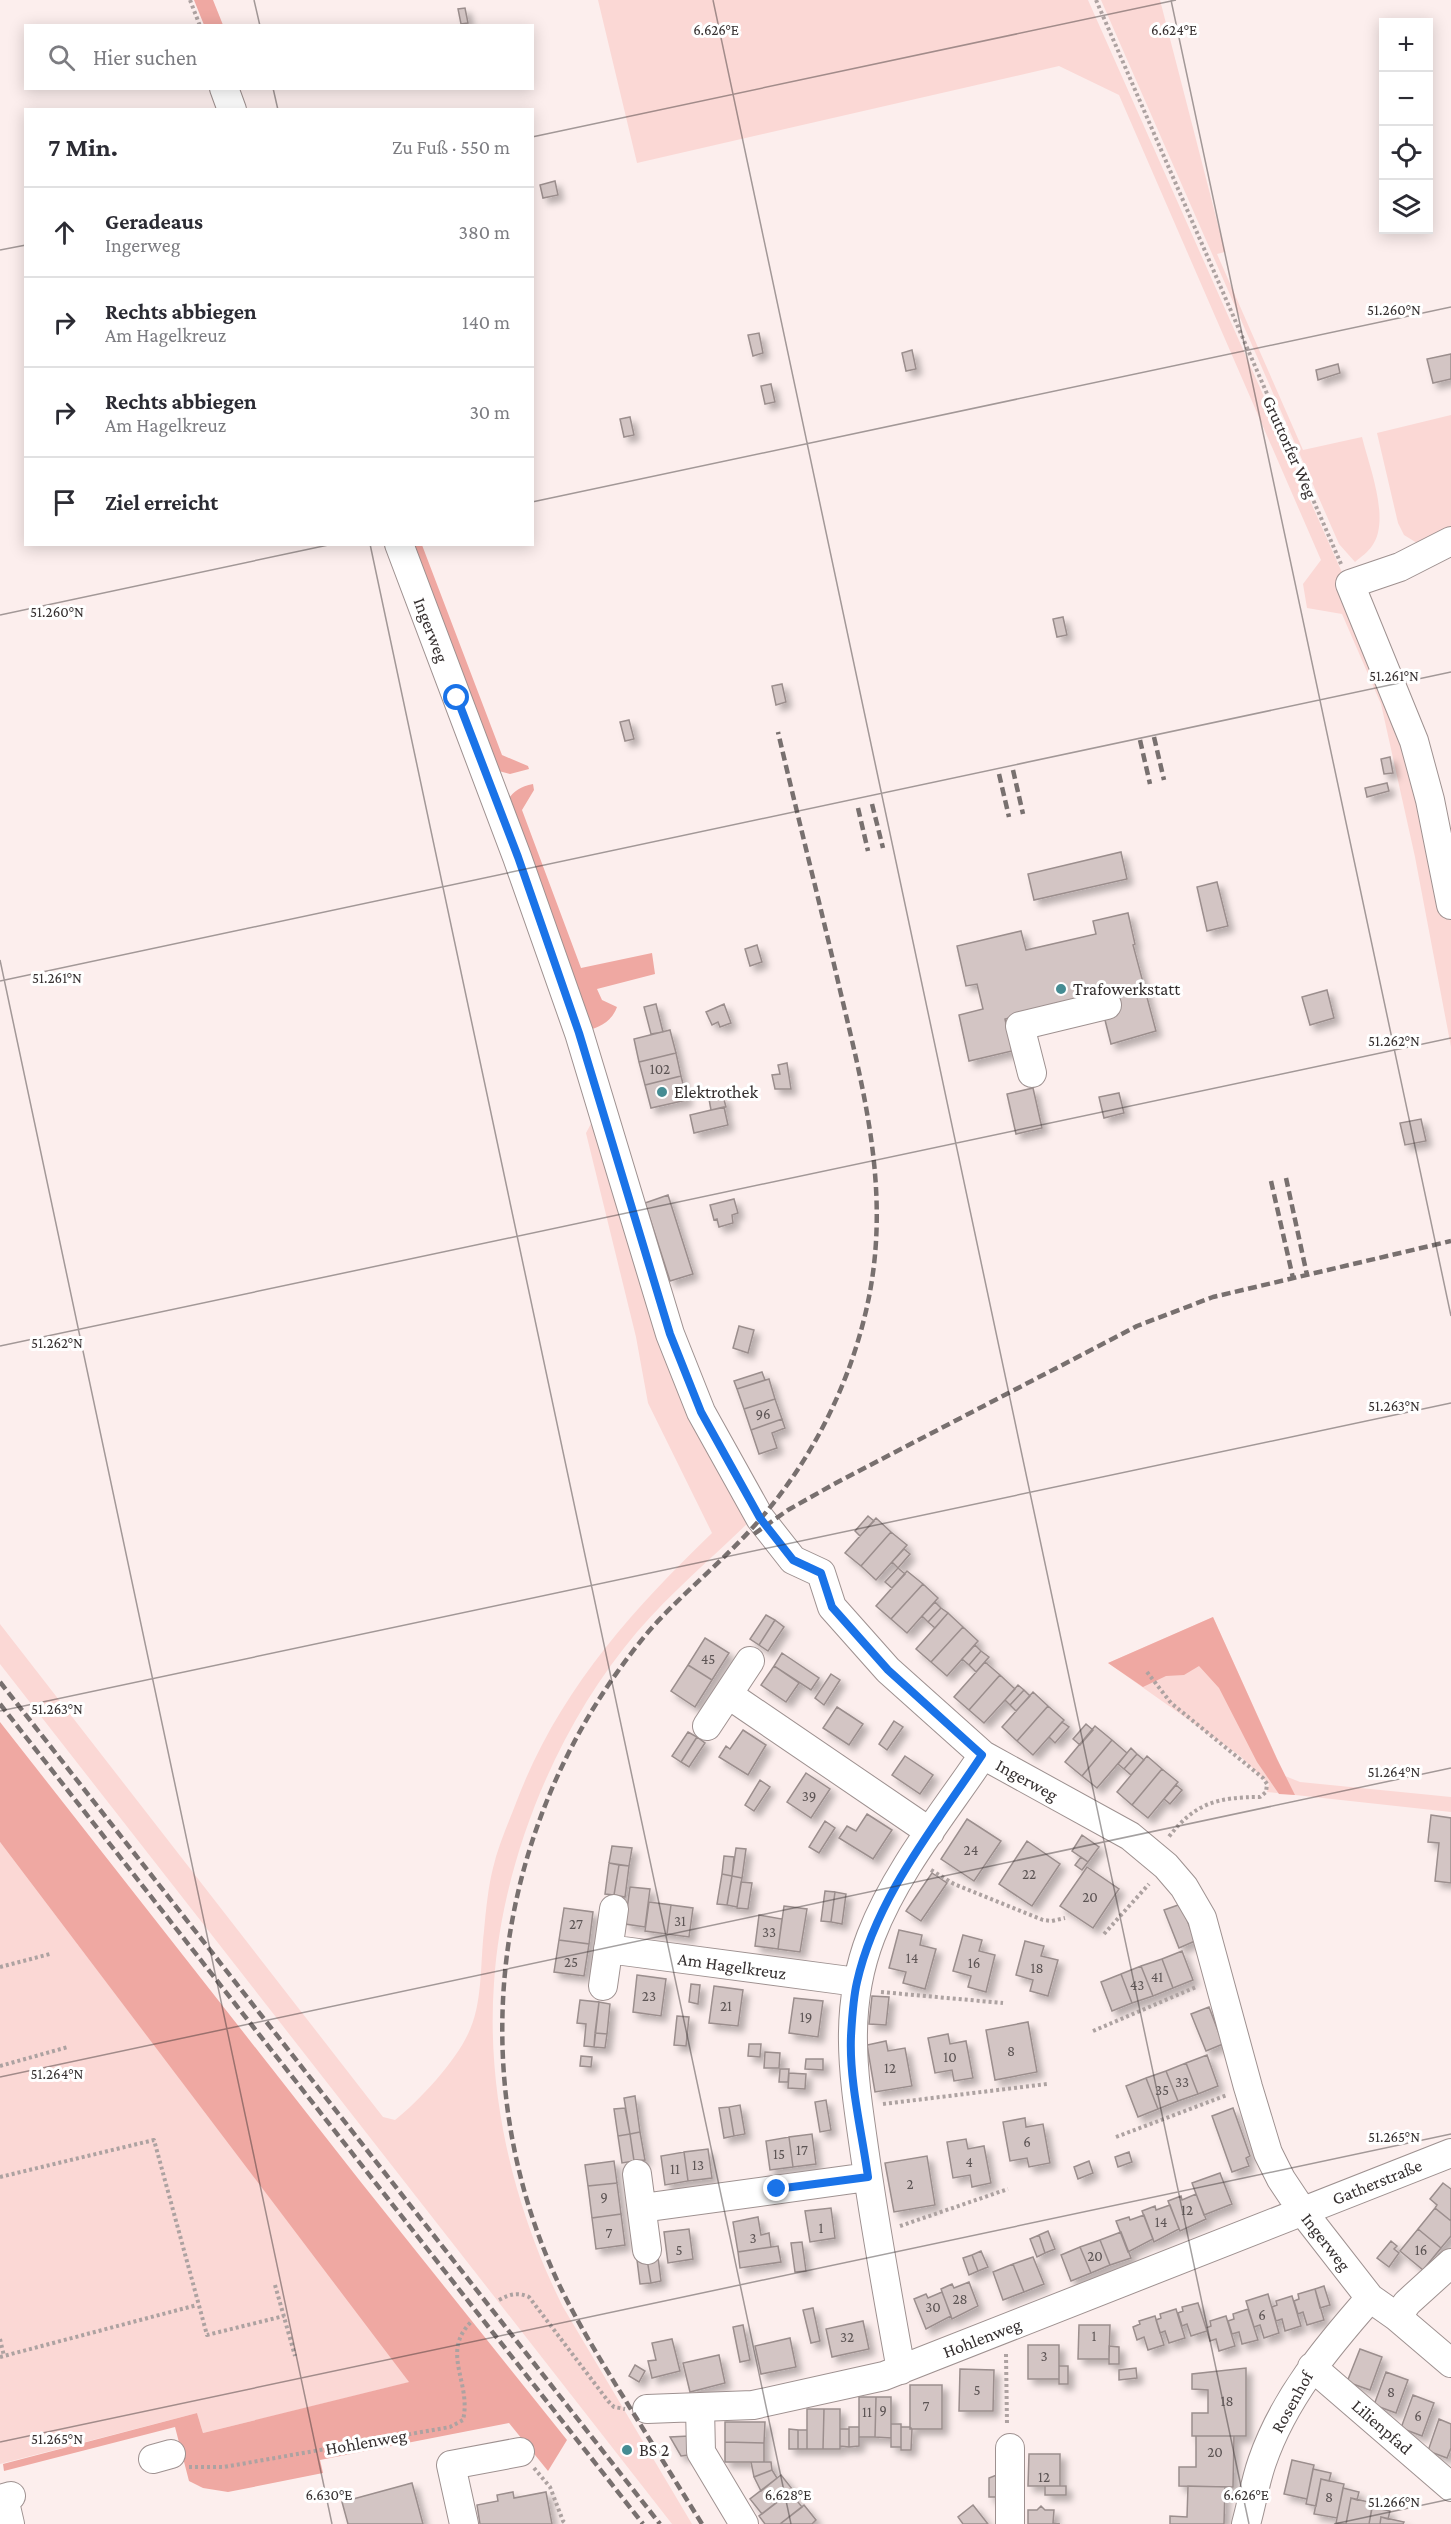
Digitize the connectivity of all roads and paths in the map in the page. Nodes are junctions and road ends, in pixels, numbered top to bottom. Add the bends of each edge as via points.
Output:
1 (190, 0) edge
2 (1096, 0) edge
3 (199, 24) edge
4 (225, 90) edge
5 (231, 108) edge
6 (1451, 541) edge
7 (400, 546) edge
8 (1350, 584) junction
9 (1451, 905) edge
10 (1107, 1005) dead end
11 (1032, 1073) dead end
12 (750, 1661) dead end
13 (1147, 1672) dead end
14 (729, 1695) junction
15 (707, 1726) dead end
16 (982, 1755) junction
17 (930, 1832) junction
18 (913, 1858) junction
19 (1160, 1861) junction
20 (614, 1910) dead end
21 (1065, 1918) dead end
22 (1104, 1934) dead end
23 (608, 1949) junction
24 (50, 1954) dead end
25 (0, 1967) edge
26 (1219, 1978) junction
27 (603, 1986) dead end
28 (856, 1986) junction
29 (1003, 2003) dead end
30 (1093, 2031) dead end
31 (68, 2047) dead end
32 (0, 2066) edge
33 (1047, 2084) dead end
34 (1248, 2087) junction
35 (858, 2107) junction
36 (1116, 2137) dead end
37 (1451, 2153) edge
38 (637, 2174) dead end
39 (0, 2177) edge
40 (868, 2177) junction
41 (1008, 2189) dead end
42 (642, 2208) junction
43 (1303, 2212) junction
44 (877, 2235) junction
45 (647, 2250) dead end
46 (1451, 2264) edge
47 (276, 2285) dead end
48 (1370, 2298) junction
49 (499, 2300) dead end
50 (197, 2305) junction
51 (284, 2316) junction
52 (1397, 2317) junction
53 (471, 2322) dead end
54 (1006, 2329) junction
55 (0, 2339) edge
56 (295, 2356) dead end
57 (2, 2357) edge
58 (1451, 2363) edge
59 (1312, 2367) junction
60 (901, 2370) junction
61 (700, 2408) junction
62 (639, 2409) joint
63 (1010, 2448) joint
64 (520, 2452) joint
65 (162, 2457) dead end
66 (1451, 2487) edge
67 (464, 2524) edge
68 (566, 2524) edge
69 (744, 2524) edge
70 (1010, 2524) edge
71 (1246, 2524) edge

1 - 3 path
2 - 8 path, Gruttorfer Weg
4 - 5 street
6 - 8 street via 1400,567
7 - 16 street, Ingerweg via 514,847 579,1033 666,1323 701,1412 760,1518 793,1560 821,1573 832,1607 888,1670
8 - 9 street via 1414,741
10 - 11 street via 1020,1026
12 - 14 street
13 - 19 path via 1171,1702 1267,1784 1260,1797 1227,1798 1192,1812 1177,1826
14 - 15 street
14 - 17 street
16 - 17 street
16 - 19 street, Ingerweg via 1130,1836
17 - 18 street
18 - 21 path via 954,1884 1043,1920
18 - 28 street via 871,1937
19 - 22 path
19 - 26 street, Ingerweg via 1184,1887 1202,1918
20 - 23 street
23 - 27 street
23 - 28 street, Am Hagelkreuz
24 - 25 path
26 - 30 path
26 - 34 street, Ingerweg
28 - 29 path
28 - 35 street via 851,2038
31 - 32 path
33 - 35 path
34 - 36 path
34 - 43 street, Ingerweg via 1268,2152
35 - 40 street
37 - 43 street, Gatherstraße
38 - 42 street
39 - 50 path via 154,2140
40 - 42 street
40 - 44 street
41 - 44 path
42 - 45 street
43 - 48 street, Ingerweg
43 - 54 street, Hohlenweg
44 - 60 street
46 - 52 street
47 - 51 path
48 - 52 street, Ingerweg
48 - 59 street, Rosenhof
49 - 62 path via 521,2293 529,2297 608,2401 614,2407
50 - 51 path via 207,2335
50 - 57 path
51 - 56 path
52 - 58 street, Ingerweg
53 - 65 path, Hohlenweg via 461,2332 456,2349 466,2406 463,2420 450,2427 224,2467 191,2468
54 - 60 street, Hohlenweg
54 - 63 path
55 - 57 path
59 - 66 street, Lilienpfad
59 - 71 street, Rosenhof via 1282,2414 1262,2462
60 - 61 street, Hohlenweg via 753,2405
61 - 62 street, Hohlenweg
61 - 69 street via 701,2452
63 - 70 street
64 - 67 street via 451,2465
64 - 68 path via 550,2487

